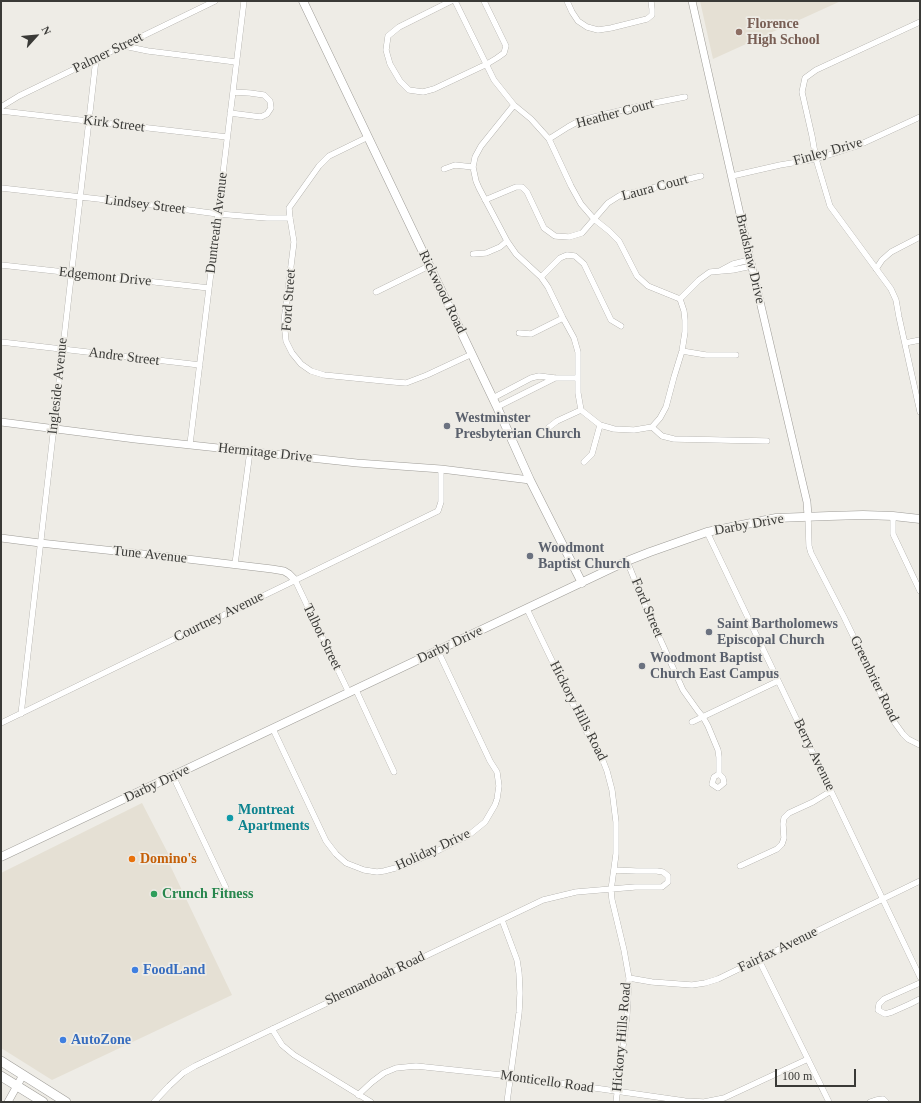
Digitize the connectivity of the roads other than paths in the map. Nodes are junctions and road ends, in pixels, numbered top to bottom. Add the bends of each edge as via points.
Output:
1 (215, 1) edge
2 (244, 1) edge
3 (303, 1) edge
4 (451, 1) edge
5 (455, 1) edge
6 (484, 1) edge
7 (567, 1) edge
8 (651, 1) edge
9 (692, 1) edge
10 (920, 22) edge
11 (123, 46) junction
12 (96, 59) junction
13 (236, 62) junction
14 (487, 64) junction
15 (232, 92) junction
16 (685, 97) dead end
17 (514, 104) junction
18 (1, 107) edge
19 (1, 111) edge
20 (230, 113) junction
21 (920, 117) edge
22 (88, 121) junction
23 (227, 137) junction
24 (368, 137) junction
25 (549, 139) junction
26 (816, 159) junction
27 (473, 167) junction
28 (444, 169) dead end
29 (701, 176) dead end
30 (732, 176) junction
31 (1, 188) edge
32 (80, 197) junction
33 (485, 200) junction
34 (218, 214) junction
35 (290, 218) junction
36 (594, 219) junction
37 (920, 237) edge
38 (507, 241) junction
39 (473, 254) dead end
40 (751, 263) junction
41 (1, 265) edge
42 (429, 266) junction
43 (876, 269) junction
44 (71, 273) junction
45 (541, 277) junction
46 (209, 288) junction
47 (376, 292) dead end
48 (680, 299) junction
49 (563, 318) junction
50 (621, 326) dead end
51 (519, 333) dead end
52 (920, 340) edge
53 (1, 342) edge
54 (905, 343) junction
55 (62, 350) junction
56 (682, 351) junction
57 (472, 354) junction
58 (736, 355) dead end
59 (200, 365) junction
60 (555, 378) junction
61 (578, 378) junction
62 (493, 398) junction
63 (497, 407) junction
64 (581, 410) junction
65 (920, 412) edge
66 (1, 422) edge
67 (600, 425) junction
68 (652, 427) junction
69 (548, 428) dead end
70 (53, 430) junction
71 (767, 441) dead end
72 (190, 444) junction
73 (250, 451) junction
74 (584, 462) dead end
75 (441, 469) junction
76 (530, 480) junction
77 (808, 516) junction
78 (893, 516) junction
79 (920, 519) edge
80 (707, 532) junction
81 (1, 538) edge
82 (40, 544) junction
83 (626, 561) junction
84 (235, 564) junction
85 (295, 580) junction
86 (582, 583) junction
87 (920, 591) edge
88 (527, 609) junction
89 (438, 651) junction
90 (778, 681) junction
91 (352, 691) junction
92 (21, 714) junction
93 (703, 717) junction
94 (692, 722) dead end
95 (1, 723) edge
96 (273, 728) junction
97 (920, 745) edge
98 (394, 772) dead end
99 (719, 774) dead end
100 (173, 776) junction
101 (831, 792) junction
102 (1, 858) edge
103 (740, 866) dead end
104 (614, 870) junction
105 (920, 882) edge
106 (226, 888) dead end
107 (611, 890) junction
108 (883, 900) junction
109 (502, 920) junction
110 (759, 960) junction
111 (920, 977) edge
112 (628, 978) junction
113 (920, 983) edge
114 (920, 999) edge
115 (272, 1029) junction
116 (808, 1059) junction
117 (1, 1062) edge
118 (23, 1075) junction
119 (1, 1076) edge
120 (511, 1076) junction
121 (17, 1086) junction
122 (617, 1091) junction
123 (358, 1095) junction
124 (8, 1102) edge
125 (42, 1102) edge
126 (66, 1102) edge
127 (154, 1102) edge
128 (371, 1102) edge
129 (507, 1102) edge
130 (616, 1102) edge
131 (829, 1102) edge
132 (870, 1102) edge
133 (886, 1102) edge

1 - 11 street, Palmer Street
2 - 13 street, Duntreath Avenue
3 - 24 main road, Rickwood Road
4 - 14 street via 398,27 388,36 386,50 390,64 409,90 423,92
5 - 14 street
6 - 14 street via 506,46 504,53
7 - 8 street via 578,21 598,30 647,19 652,15
9 - 30 street, Bradshaw Drive
10 - 26 street via 816,70 805,78 802,92
11 - 12 street, Palmer Street
11 - 13 street
12 - 18 street, Palmer Street
12 - 22 street, Ingleside Avenue
13 - 15 street, Duntreath Avenue
14 - 17 street via 494,80
15 - 20 street, Duntreath Avenue
15 - 20 street via 264,95 270,101 271,108 267,114 261,116
16 - 25 street, Heather Court via 579,121
17 - 25 street
17 - 27 street via 481,146
19 - 22 street, Kirk Street
20 - 23 street, Duntreath Avenue
21 - 26 street, Finley Drive via 857,146
22 - 23 street, Kirk Street
22 - 32 street, Ingleside Avenue
23 - 34 street, Duntreath Avenue
24 - 35 street, Ford Street via 329,156 319,166 289,208
24 - 42 main road, Rickwood Road
25 - 36 street via 581,204
26 - 30 street, Finley Drive
26 - 43 street via 830,206
27 - 28 street via 455,165
27 - 33 street
29 - 36 street, Laura Court via 619,196 608,203
30 - 40 street, Bradshaw Drive
31 - 32 street, Lindsey Street
32 - 34 street, Lindsey Street
32 - 44 street, Ingleside Avenue
33 - 36 street, Laura Court via 522,187 544,228 556,236 569,237 582,233
33 - 38 street
34 - 35 street, Lindsey Street
34 - 46 street, Duntreath Avenue
35 - 57 street, Ford Street via 294,242 284,321 286,341 300,364 324,376 406,382
36 - 48 street via 619,241 637,276 648,286
37 - 43 street via 891,252
38 - 39 street via 486,253
38 - 45 street via 516,254
40 - 48 street via 745,261 720,271 710,272
40 - 77 street, Bradshaw Drive via 807,502
41 - 44 street, Edgemont Drive
42 - 47 street
42 - 57 main road, Rickwood Road
43 - 54 street via 896,300
44 - 46 street, Edgemont Drive
44 - 55 street, Ingleside Avenue
45 - 49 street
45 - 50 street via 560,258 567,255 575,256 584,264 611,320
46 - 59 street, Duntreath Avenue
48 - 56 street via 685,320
49 - 51 street via 531,334
49 - 61 street via 574,338
52 - 54 street
53 - 55 street, Andre Street
54 - 65 street
55 - 59 street, Andre Street
55 - 70 street, Ingleside Avenue
56 - 58 street via 706,355
56 - 68 street via 666,408
57 - 62 main road, Rickwood Road
59 - 72 street, Duntreath Avenue
60 - 61 street
60 - 62 street via 531,378
60 - 63 street
61 - 64 street
62 - 63 main road, Rickwood Road
63 - 76 main road, Rickwood Road
64 - 67 street
64 - 69 street
66 - 70 street, Hermitage Drive
67 - 68 street via 634,430
67 - 74 street via 592,454
68 - 71 street via 662,436 674,439
70 - 72 street, Hermitage Drive
70 - 82 street, Ingleside Avenue
72 - 73 street, Hermitage Drive
73 - 75 street, Hermitage Drive via 356,463
73 - 84 street
75 - 76 street, Hermitage Drive
75 - 85 street, Courtney Avenue via 438,511
76 - 86 main road, Rickwood Road
77 - 78 main road, Darby Drive
77 - 80 main road, Darby Drive via 776,518
77 - 97 street, Greenbrier Road via 811,553 895,723 908,739
78 - 79 main road, Darby Drive
78 - 87 street via 893,534
80 - 83 main road, Darby Drive
80 - 90 street, Berry Avenue
81 - 82 street, Tune Avenue
82 - 84 street, Tune Avenue
82 - 92 street, Ingleside Avenue
83 - 86 main road, Darby Drive
83 - 93 street, Ford Street via 683,690
84 - 85 street, Tune Avenue via 284,571
85 - 91 street, Talbot Street
85 - 92 street, Courtney Avenue
86 - 88 main road, Darby Drive
88 - 89 main road, Darby Drive
88 - 104 street, Hickory Hills Road via 607,771 615,815
89 - 91 main road, Darby Drive
89 - 96 street, Holiday Drive via 497,772 498,786 495,805 484,822 469,835 435,852 384,871 364,870 346,863 326,841
90 - 93 street
90 - 101 street, Berry Avenue
91 - 96 main road, Darby Drive
91 - 98 street, Talbot Street
92 - 95 street, Courtney Avenue
93 - 94 street
93 - 99 street, Ford Street via 718,750
96 - 100 main road, Darby Drive
100 - 102 main road, Darby Drive
100 - 106 street
101 - 103 street via 789,813 784,818 782,844 777,849
101 - 108 street, Berry Avenue
104 - 107 street, Hickory Hills Road
104 - 107 street, Shennandoah Road via 663,872 668,876 668,882 662,887
105 - 108 street, Fairfax Avenue
107 - 109 street, Shennandoah Road via 569,893 543,900
107 - 112 street, Hickory Hills Road
108 - 110 street, Fairfax Avenue
108 - 111 street, Berry Avenue
109 - 115 street, Shennandoah Road
109 - 120 street via 517,960 519,973 519,1013
110 - 112 street, Fairfax Avenue via 718,979 698,984 679,985
110 - 116 street
112 - 122 street, Hickory Hills Road via 627,1015
113 - 114 street via 884,999 878,1010 884,1014 892,1012
115 - 123 street via 282,1045 294,1055
115 - 127 street, Shennandoah Road via 183,1073
116 - 122 street, Monticello Road via 724,1098 711,1101 685,1102
116 - 131 street
117 - 118 highway
118 - 121 street
118 - 126 highway
119 - 121 highway
120 - 122 street, Monticello Road
120 - 123 street, Monticello Road via 409,1066 384,1073
120 - 129 street
121 - 124 street
121 - 125 highway
122 - 130 street, Hickory Hills Road
123 - 128 street
132 - 133 street via 883,1099

